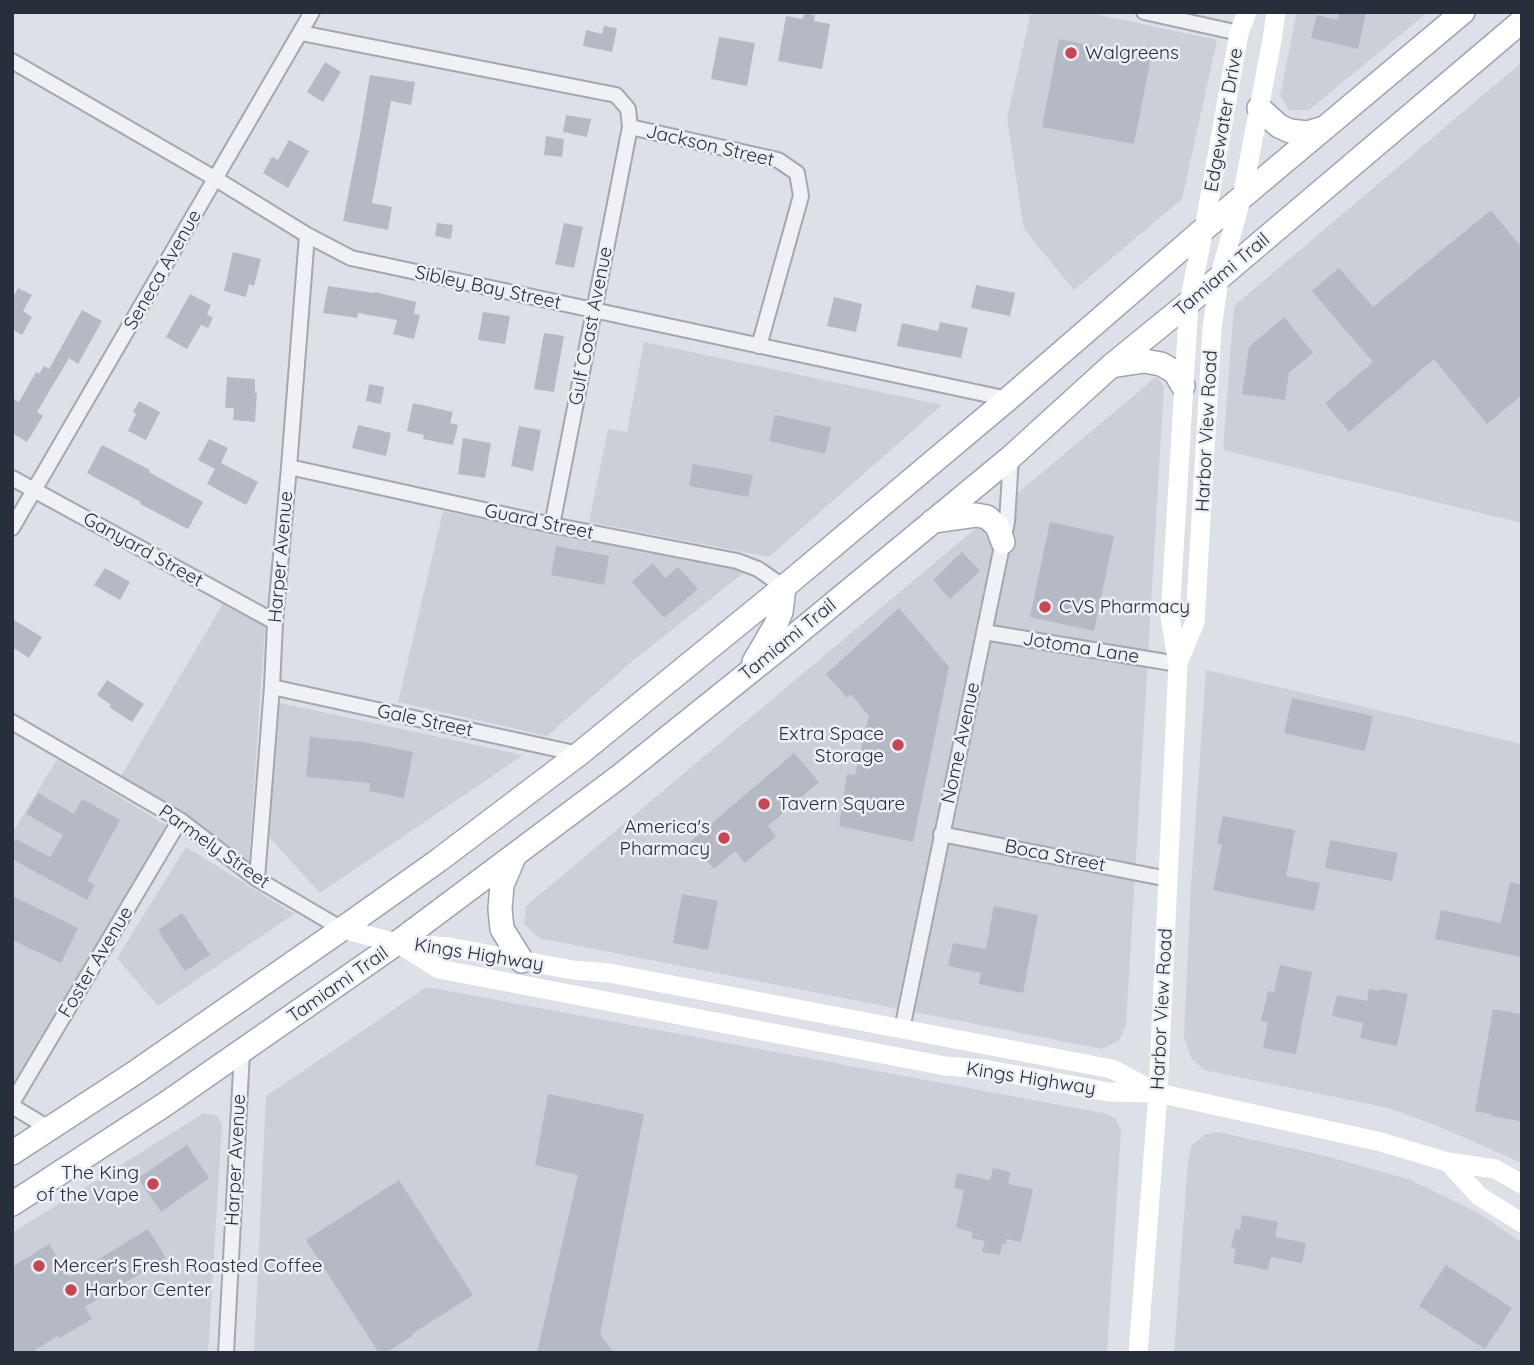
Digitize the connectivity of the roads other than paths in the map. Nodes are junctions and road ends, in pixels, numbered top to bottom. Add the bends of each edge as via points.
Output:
1 (312, 12) edge
2 (1144, 12) edge
3 (1247, 12) edge
4 (1276, 12) edge
5 (1463, 12) edge
6 (1522, 21) edge
7 (301, 33) junction
8 (1239, 33) junction
9 (12, 61) edge
10 (1259, 108) junction
11 (630, 127) junction
12 (1324, 128) junction
13 (216, 179) junction
14 (1242, 197) junction
15 (1204, 229) junction
16 (307, 235) junction
17 (1219, 278) junction
18 (1188, 302) junction
19 (594, 311) junction
20 (760, 346) junction
21 (1111, 366) junction
22 (1183, 386) junction
23 (1008, 400) junction
24 (1011, 457) junction
25 (289, 467) junction
26 (12, 478) edge
27 (34, 491) junction
28 (933, 521) junction
29 (552, 525) junction
30 (12, 527) edge
31 (1003, 542) junction
32 (784, 587) junction
33 (275, 622) junction
34 (984, 632) junction
35 (1178, 664) junction
36 (747, 674) junction
37 (272, 687) junction
38 (12, 722) edge
39 (579, 754) junction
40 (180, 820) junction
41 (941, 834) junction
42 (514, 856) junction
43 (1168, 878) junction
44 (257, 879) junction
45 (342, 929) junction
46 (397, 943) junction
47 (522, 961) junction
48 (668, 984) junction
49 (663, 1011) junction
50 (902, 1029) junction
51 (242, 1052) junction
52 (1158, 1093) junction
53 (12, 1105) edge
54 (50, 1129) junction
55 (12, 1153) edge
56 (1448, 1162) junction
57 (1522, 1184) edge
58 (12, 1204) edge
59 (1522, 1223) edge
60 (226, 1353) edge
61 (1138, 1353) edge

1 - 7 street, Seneca Avenue
2 - 8 street
3 - 8 main road, Edgewater Drive
4 - 10 main road, Edgewater Drive
5 - 12 main road
6 - 17 main road, Tamiami Trail
7 - 11 street, Jackson Street via 616,95 628,109
7 - 13 street, Seneca Avenue
8 - 15 main road, Edgewater Drive
9 - 13 street, Sibley Bay Street
10 - 12 main road via 1290,131
10 - 14 main road, Edgewater Drive
11 - 19 street, Gulf Coast Avenue
11 - 20 street, Jackson Street via 778,160 797,173 801,196
12 - 14 main road
13 - 16 street, Sibley Bay Street
13 - 27 street, Seneca Avenue
14 - 15 main road
14 - 17 main road, Harbor View Road
15 - 18 main road, Harbor View Road
15 - 23 main road
16 - 19 street, Sibley Bay Street via 351,258
16 - 25 street, Harper Avenue
17 - 18 main road, Tamiami Trail
17 - 35 main road, Harbor View Road via 1195,622
18 - 21 main road, Tamiami Trail
18 - 22 main road, Harbor View Road
19 - 20 street, Sibley Bay Street
19 - 29 street, Gulf Coast Avenue
20 - 23 street, Sibley Bay Street
21 - 22 main road via 1144,361 1161,364 1175,372
21 - 24 main road, Tamiami Trail
22 - 35 main road, Harbor View Road via 1170,617
23 - 32 main road
24 - 28 main road, Tamiami Trail
24 - 31 street, Nome Avenue
25 - 29 street, Guard Street
25 - 33 street, Harper Avenue
26 - 27 street, Ganyard Street
27 - 30 street, Seneca Avenue
27 - 33 street, Ganyard Street
28 - 31 main road via 987,517 997,526
28 - 36 main road, Tamiami Trail
29 - 32 street, Guard Street via 737,561
31 - 34 street, Nome Avenue
32 - 36 main road via 781,612
32 - 39 main road
33 - 37 street, Harper Avenue
34 - 35 street, Jotoma Lane
34 - 41 street, Nome Avenue
35 - 43 main road, Harbor View Road
36 - 42 main road, Tamiami Trail
37 - 39 street, Gale Street
37 - 44 street, Harper Avenue
38 - 40 street, Parmely Street
39 - 45 main road
40 - 44 street, Parmely Street
40 - 53 street, Foster Avenue
41 - 43 street, Boca Street
41 - 50 street, Nome Avenue
42 - 46 main road, Tamiami Trail
42 - 47 main road via 502,885 500,909 502,929
43 - 52 main road, Harbor View Road
44 - 45 street, Parmely Street
45 - 46 main road
45 - 54 main road
46 - 47 main road, Kings Highway
46 - 49 main road, Kings Highway via 439,969
46 - 51 main road, Tamiami Trail
47 - 48 main road, Kings Highway
48 - 49 main road
48 - 50 main road, Kings Highway
49 - 52 main road, Kings Highway via 945,1066 1109,1092
50 - 52 main road, Kings Highway via 1112,1069
51 - 58 main road, Tamiami Trail
51 - 60 street, Harper Avenue
52 - 56 main road, Kings Highway via 1377,1141
52 - 61 main road, Harbor View Road
53 - 54 street
54 - 55 main road
56 - 57 main road, Kings Highway via 1495,1169
56 - 59 main road via 1479,1196

